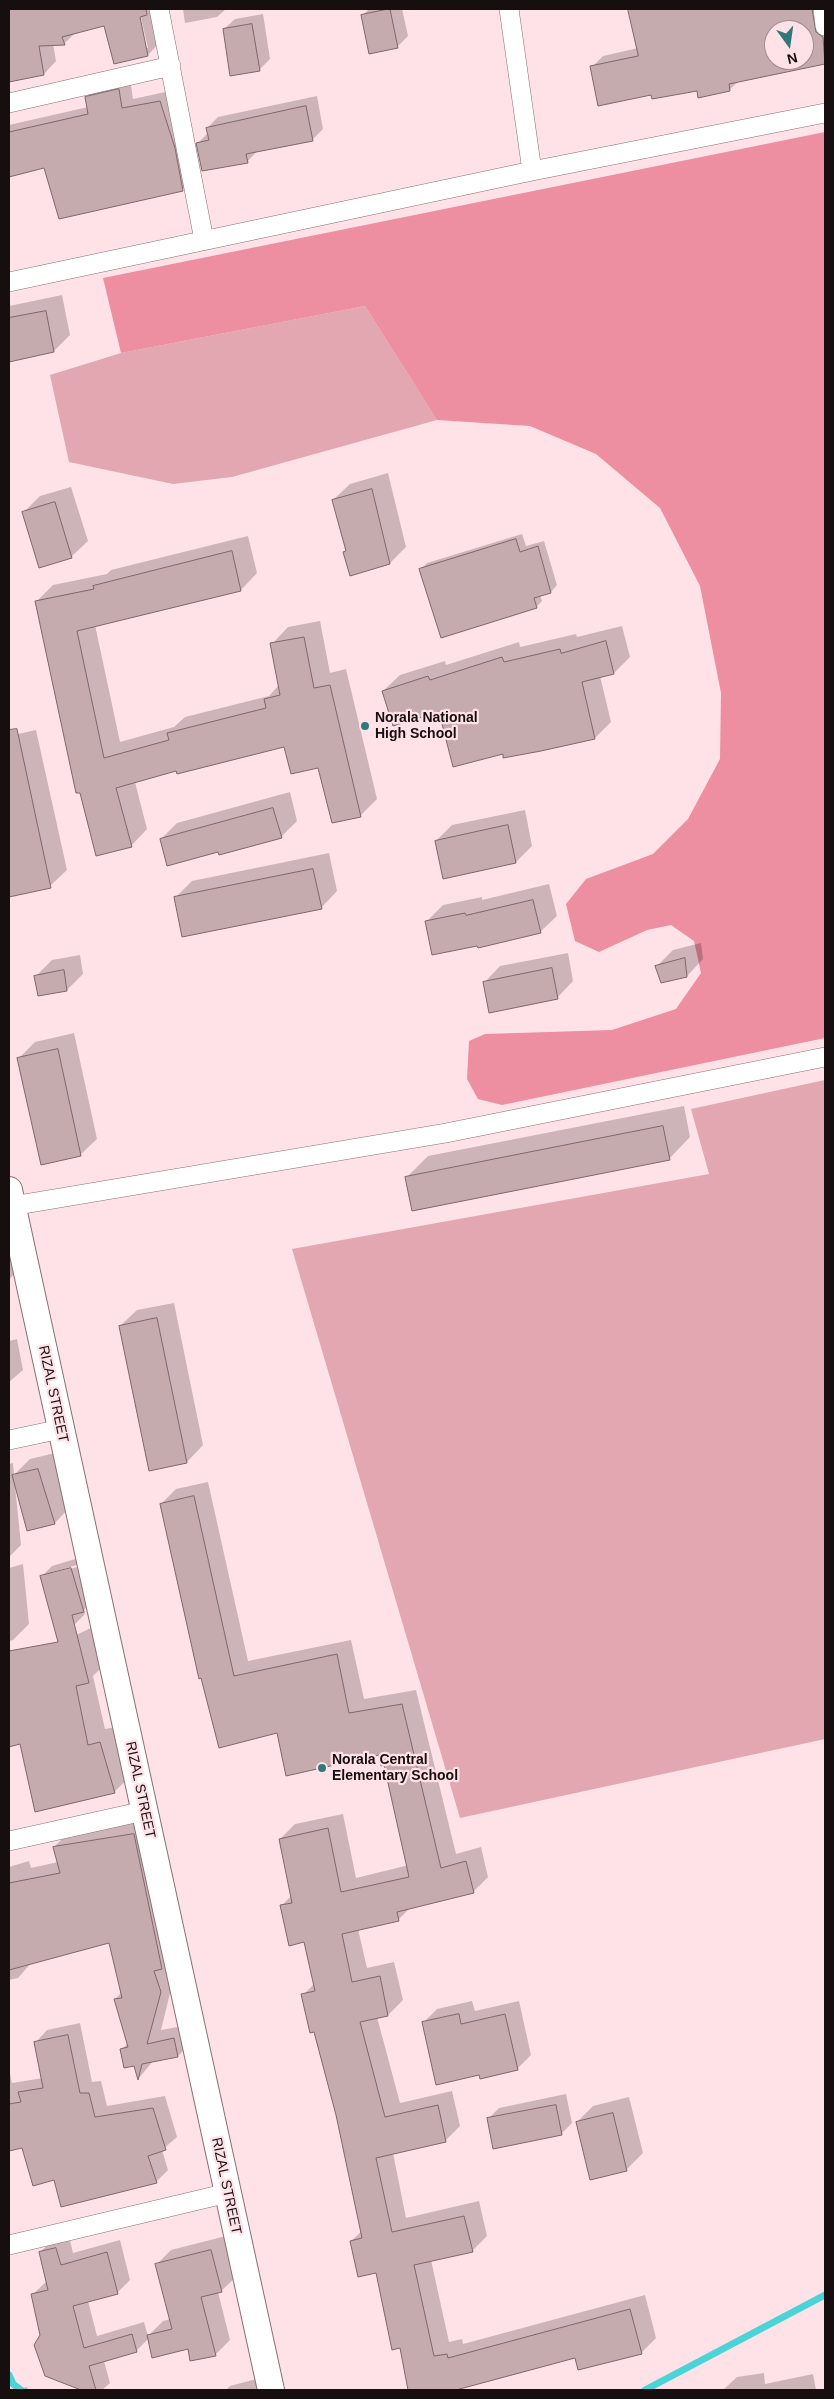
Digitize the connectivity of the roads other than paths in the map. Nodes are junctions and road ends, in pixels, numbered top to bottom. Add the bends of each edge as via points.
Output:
1 (159, 9) edge
2 (509, 9) edge
3 (823, 9) edge
4 (825, 26) edge
5 (171, 66) junction
6 (9, 103) edge
7 (825, 113) edge
8 (532, 171) junction
9 (204, 240) junction
10 (9, 282) edge
11 (825, 1057) edge
12 (10, 1198) edge
13 (61, 1429) junction
14 (9, 1440) edge
15 (144, 1810) junction
16 (9, 1840) edge
17 (228, 2193) junction
18 (9, 2245) edge
19 (271, 2390) edge

1 - 5 street
2 - 8 street
3 - 4 street
5 - 6 street
5 - 9 street
7 - 8 street
8 - 9 street
9 - 10 street
11 - 12 street via 456,1131
12 - 13 main road, RIZAL STREET
13 - 14 street
13 - 15 main road, RIZAL STREET
15 - 16 street
15 - 17 main road, RIZAL STREET
17 - 18 street
17 - 19 main road, RIZAL STREET

